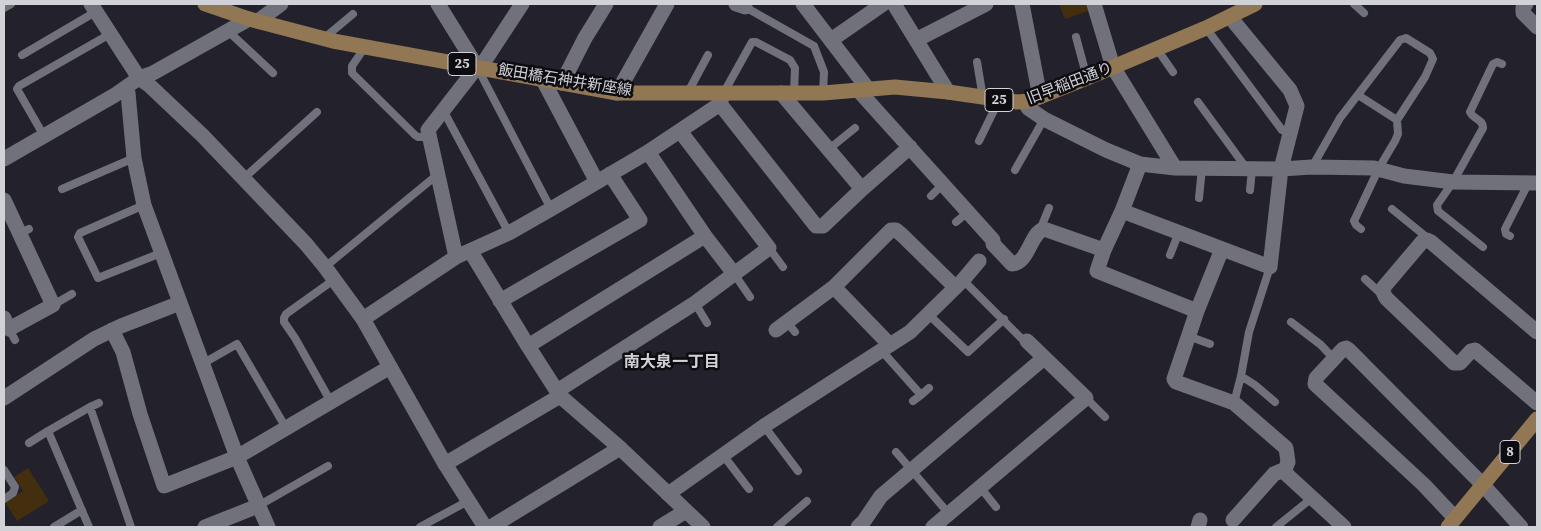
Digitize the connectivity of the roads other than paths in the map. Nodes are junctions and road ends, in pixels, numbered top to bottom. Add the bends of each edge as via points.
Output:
1 (10, 4) edge
2 (205, 4) edge
3 (281, 4) edge
4 (522, 4) edge
5 (606, 4) edge
6 (667, 4) edge
7 (803, 4) edge
8 (883, 4) edge
9 (894, 4) edge
10 (986, 4) edge
11 (1022, 4) edge
12 (1094, 4) edge
13 (1255, 4) edge
14 (1354, 4) edge
15 (1526, 4) edge
16 (740, 6) edge
17 (4, 8) edge
18 (94, 8) edge
19 (446, 8) edge
20 (1364, 13) dead end
21 (353, 14) dead end
22 (1230, 17) junction
23 (254, 20) junction
24 (1537, 27) edge
25 (1206, 28) junction
26 (228, 31) junction
27 (110, 34) junction
28 (1076, 37) dead end
29 (323, 39) junction
30 (831, 40) junction
31 (916, 40) junction
32 (365, 47) junction
33 (1157, 49) junction
34 (22, 55) dead end
35 (708, 55) dead end
36 (977, 62) dead end
37 (1502, 64) dead end
38 (478, 67) junction
39 (1113, 67) junction
40 (1173, 72) dead end
41 (273, 73) dead end
42 (139, 78) junction
43 (1087, 78) junction
44 (543, 80) junction
45 (562, 83) junction
46 (126, 88) junction
47 (863, 89) junction
48 (948, 92) junction
49 (617, 93) junction
50 (788, 93) junction
51 (823, 93) junction
52 (687, 94) junction
53 (1358, 95) junction
54 (1040, 97) junction
55 (983, 98) junction
56 (722, 99) junction
57 (1000, 100) junction
58 (1025, 102) junction
59 (1198, 102) dead end
60 (443, 110) junction
61 (317, 112) dead end
62 (1044, 118) junction
63 (1397, 120) junction
64 (855, 128) dead end
65 (680, 131) junction
66 (1290, 134) junction
67 (44, 136) junction
68 (429, 137) junction
69 (978, 141) dead end
70 (910, 147) junction
71 (829, 149) junction
72 (648, 152) junction
73 (134, 158) junction
74 (4, 159) edge
75 (1140, 164) junction
76 (1312, 166) junction
77 (1175, 168) junction
78 (1202, 168) junction
79 (1379, 168) junction
80 (1250, 169) junction
81 (1281, 169) junction
82 (1015, 170) dead end
83 (437, 175) junction
84 (244, 178) junction
85 (604, 178) junction
86 (1452, 182) junction
87 (1533, 183) edge
88 (943, 184) junction
89 (62, 189) dead end
90 (862, 189) junction
91 (1250, 190) dead end
92 (931, 196) dead end
93 (1199, 198) dead end
94 (4, 200) edge
95 (144, 205) junction
96 (1049, 208) dead end
97 (551, 209) junction
98 (1122, 210) junction
99 (1392, 210) dead end
100 (968, 212) junction
101 (956, 222) dead end
102 (1361, 229) dead end
103 (1040, 230) junction
104 (1179, 232) junction
105 (509, 233) junction
106 (705, 236) junction
107 (1510, 236) dead end
108 (1427, 240) junction
109 (1483, 247) dead end
110 (769, 248) junction
111 (1222, 249) junction
112 (1104, 250) junction
113 (470, 252) junction
114 (161, 253) junction
115 (985, 253) junction
116 (1170, 254) dead end
117 (456, 257) junction
118 (325, 267) junction
119 (783, 267) dead end
120 (1270, 267) junction
121 (735, 275) junction
122 (1365, 279) dead end
123 (335, 280) junction
124 (959, 283) junction
125 (834, 287) junction
126 (1383, 292) junction
127 (72, 294) dead end
128 (750, 297) dead end
129 (500, 301) junction
130 (180, 303) junction
131 (695, 303) junction
132 (54, 305) junction
133 (1197, 311) junction
134 (928, 314) junction
135 (363, 319) junction
136 (1004, 320) junction
137 (1291, 322) dead end
138 (708, 323) dead end
139 (786, 328) dead end
140 (9, 329) edge
141 (112, 330) junction
142 (1537, 332) edge
143 (1188, 336) junction
144 (1027, 341) joint
145 (1210, 344) dead end
146 (528, 346) junction
147 (886, 348) junction
148 (1044, 358) junction
149 (1334, 359) junction
150 (202, 364) junction
151 (390, 367) junction
152 (1241, 376) junction
153 (929, 388) dead end
154 (559, 394) junction
155 (921, 395) junction
156 (4, 398) edge
157 (1086, 398) junction
158 (914, 401) dead end
159 (331, 402) junction
160 (1275, 402) dead end
161 (99, 403) dead end
162 (1234, 403) junction
163 (1537, 403) edge
164 (90, 407) junction
165 (1105, 417) dead end
166 (1537, 419) edge
167 (764, 426) junction
168 (286, 428) junction
169 (48, 431) junction
170 (29, 444) dead end
171 (620, 448) junction
172 (896, 452) dead end
173 (723, 455) junction
174 (237, 456) junction
175 (445, 464) junction
176 (328, 466) dead end
177 (4, 470) edge
178 (912, 470) junction
179 (798, 471) dead end
180 (1284, 472) junction
181 (1483, 485) junction
182 (980, 487) junction
183 (749, 490) dead end
184 (668, 494) junction
185 (1312, 498) junction
186 (4, 499) edge
187 (468, 501) junction
188 (807, 501) dead end
189 (258, 506) junction
190 (996, 507) dead end
191 (82, 510) junction
192 (686, 511) junction
193 (949, 514) junction
194 (1233, 520) dead end
195 (1452, 523) edge
196 (54, 527) edge
197 (89, 527) edge
198 (131, 527) edge
199 (209, 527) edge
200 (268, 527) edge
201 (420, 527) edge
202 (485, 527) edge
203 (491, 527) edge
204 (660, 527) edge
205 (703, 527) edge
206 (777, 527) edge
207 (858, 527) edge
208 (933, 527) edge
209 (1276, 527) edge
210 (1344, 527) edge
211 (1520, 527) edge

1 - 17 lane
2 - 23 main road, 飯田橋石神井新座線 / 25
3 - 23 street
4 - 38 street
5 - 45 street
6 - 49 street
7 - 30 street
8 - 30 street
9 - 31 street
10 - 31 street
11 - 54 street
12 - 39 street
13 - 22 main road, 旧早稲田通り / 25
14 - 20 lane
15 - 24 street via 1523,13
16 - 51 lane via 814,46 824,72
18 - 27 street
18 - 34 lane
19 - 38 street
21 - 29 lane
22 - 25 main road, 旧早稲田通り / 25
22 - 66 street via 1290,90 1297,106
23 - 26 street
23 - 29 main road, 飯田橋石神井新座線 / 25
25 - 33 main road, 旧早稲田通り / 25
25 - 66 lane via 1282,130
26 - 41 lane
26 - 42 street
27 - 42 street
27 - 67 lane via 17,89
28 - 43 lane
29 - 32 main road, 飯田橋石神井新座線 / 25
30 - 47 street
31 - 48 street
32 - 38 main road, 飯田橋石神井新座線 / 25
32 - 68 lane via 352,66 352,73 415,135
33 - 39 main road, 旧早稲田通り / 25
33 - 40 lane
35 - 52 lane
36 - 55 lane
37 - 86 lane via 1493,64 1470,112 1483,128
38 - 44 main road, 飯田橋石神井新座線 / 25
38 - 60 street
38 - 97 lane
39 - 43 main road, 旧早稲田通り / 25
39 - 77 street
42 - 46 street
42 - 84 street
43 - 54 main road, 旧早稲田通り / 25
44 - 45 main road, 飯田橋石神井新座線 / 25
44 - 85 street
45 - 49 main road, 飯田橋石神井新座線 / 25
46 - 67 street
46 - 73 street
47 - 48 main road, 旧早稲田通り / 25 via 895,87
47 - 51 main road, 旧早稲田通り / 25
47 - 70 street
48 - 55 main road, 旧早稲田通り / 25
49 - 52 main road, 飯田橋石神井新座線 / 25
50 - 51 main road, 旧早稲田通り / 25
50 - 56 main road, 旧早稲田通り / 25
50 - 56 lane via 795,68 790,60 752,42
50 - 71 street
52 - 56 main road, 飯田橋石神井新座線 / 25
53 - 63 lane
53 - 63 lane via 1402,38 1430,53 1433,59 1425,77
53 - 76 lane via 1340,118
54 - 58 main road, 旧早稲田通り / 25
55 - 57 main road, 旧早稲田通り / 25
56 - 65 street
56 - 90 street via 816,226 823,226
57 - 58 main road, 旧早稲田通り / 25
57 - 69 lane
58 - 62 street via 1028,108
59 - 80 lane
60 - 68 street via 428,130
60 - 105 lane
61 - 84 lane
62 - 75 street
62 - 82 lane
63 - 79 lane via 1398,134
64 - 71 lane
65 - 72 street
65 - 110 street
66 - 81 street
67 - 74 street
68 - 83 street
70 - 88 street
70 - 90 street
71 - 90 street
72 - 85 street
72 - 106 street
73 - 89 lane
73 - 95 street
75 - 77 street
75 - 98 street
76 - 79 street
76 - 81 street
77 - 78 street
78 - 80 street
78 - 93 lane
79 - 86 street via 1404,176
79 - 102 lane via 1354,221
80 - 81 street
80 - 91 lane
81 - 120 street
83 - 117 street
83 - 118 lane
84 - 118 street
85 - 97 street
85 - 129 street via 640,220
86 - 87 street
86 - 109 lane via 1437,205 1438,211
87 - 107 lane via 1505,229
88 - 92 lane
88 - 100 street
94 - 132 street via 24,231
95 - 114 street
95 - 114 lane via 80,233 78,237 98,278
96 - 103 lane
97 - 105 street
98 - 104 street
98 - 112 street
99 - 108 lane
100 - 101 lane
100 - 115 street via 993,240
103 - 112 street
103 - 115 street via 1015,264
104 - 111 street
104 - 116 lane
105 - 113 street
106 - 121 street
106 - 146 street
108 - 126 street via 1383,288
108 - 142 street
110 - 119 lane
110 - 121 street
111 - 120 street
111 - 133 street
112 - 133 street via 1097,268 1099,273
113 - 117 street
113 - 129 street
114 - 130 street
115 - 124 street
117 - 135 street
118 - 123 street
120 - 152 lane via 1249,332
121 - 128 lane
121 - 131 street
122 - 126 lane
123 - 135 street
123 - 159 lane via 284,318
124 - 125 street via 896,230 891,230
124 - 134 street
124 - 136 lane
125 - 139 street
125 - 147 street
126 - 163 street via 1454,363 1460,363 1475,350
127 - 132 lane
129 - 146 street
130 - 141 street
130 - 150 street
131 - 138 lane
131 - 154 street
132 - 140 street
133 - 143 street
134 - 136 lane via 968,352
134 - 147 street via 910,332
135 - 151 street
136 - 144 lane
137 - 149 lane
141 - 156 street
141 - 174 street via 123,352 164,486
143 - 145 lane
143 - 162 street via 1174,379 1176,382
144 - 148 street
146 - 154 street
147 - 155 lane
147 - 167 street
148 - 157 street
148 - 178 street
149 - 181 street via 1346,348 1349,350
149 - 195 street via 1316,378 1315,384 1424,485
150 - 168 lane via 237,344 240,346
150 - 174 street
151 - 159 street
151 - 175 street
152 - 160 lane
152 - 162 lane
153 - 155 lane
154 - 171 street
154 - 175 street
155 - 158 lane
157 - 165 lane
157 - 182 street
159 - 168 street
161 - 164 lane
162 - 180 street via 1286,448 1288,462
164 - 169 lane
164 - 198 lane
166 - 181 main road, 8
167 - 173 street
167 - 179 lane
168 - 174 street
169 - 170 lane
169 - 191 lane
171 - 184 street
171 - 203 street
172 - 178 lane
173 - 183 lane
173 - 184 street
174 - 189 street
175 - 187 street
176 - 189 lane
177 - 186 lane via 15,487 13,493
178 - 193 lane
178 - 207 street via 881,496
180 - 185 street
180 - 194 street via 1274,474
181 - 195 main road, 8
181 - 211 street
182 - 190 lane
182 - 193 street
184 - 192 street
185 - 209 lane
185 - 210 street
187 - 201 lane
187 - 202 street
188 - 206 lane
189 - 199 street
189 - 200 street
191 - 196 lane
191 - 197 lane
192 - 204 street
192 - 205 street
193 - 208 street

